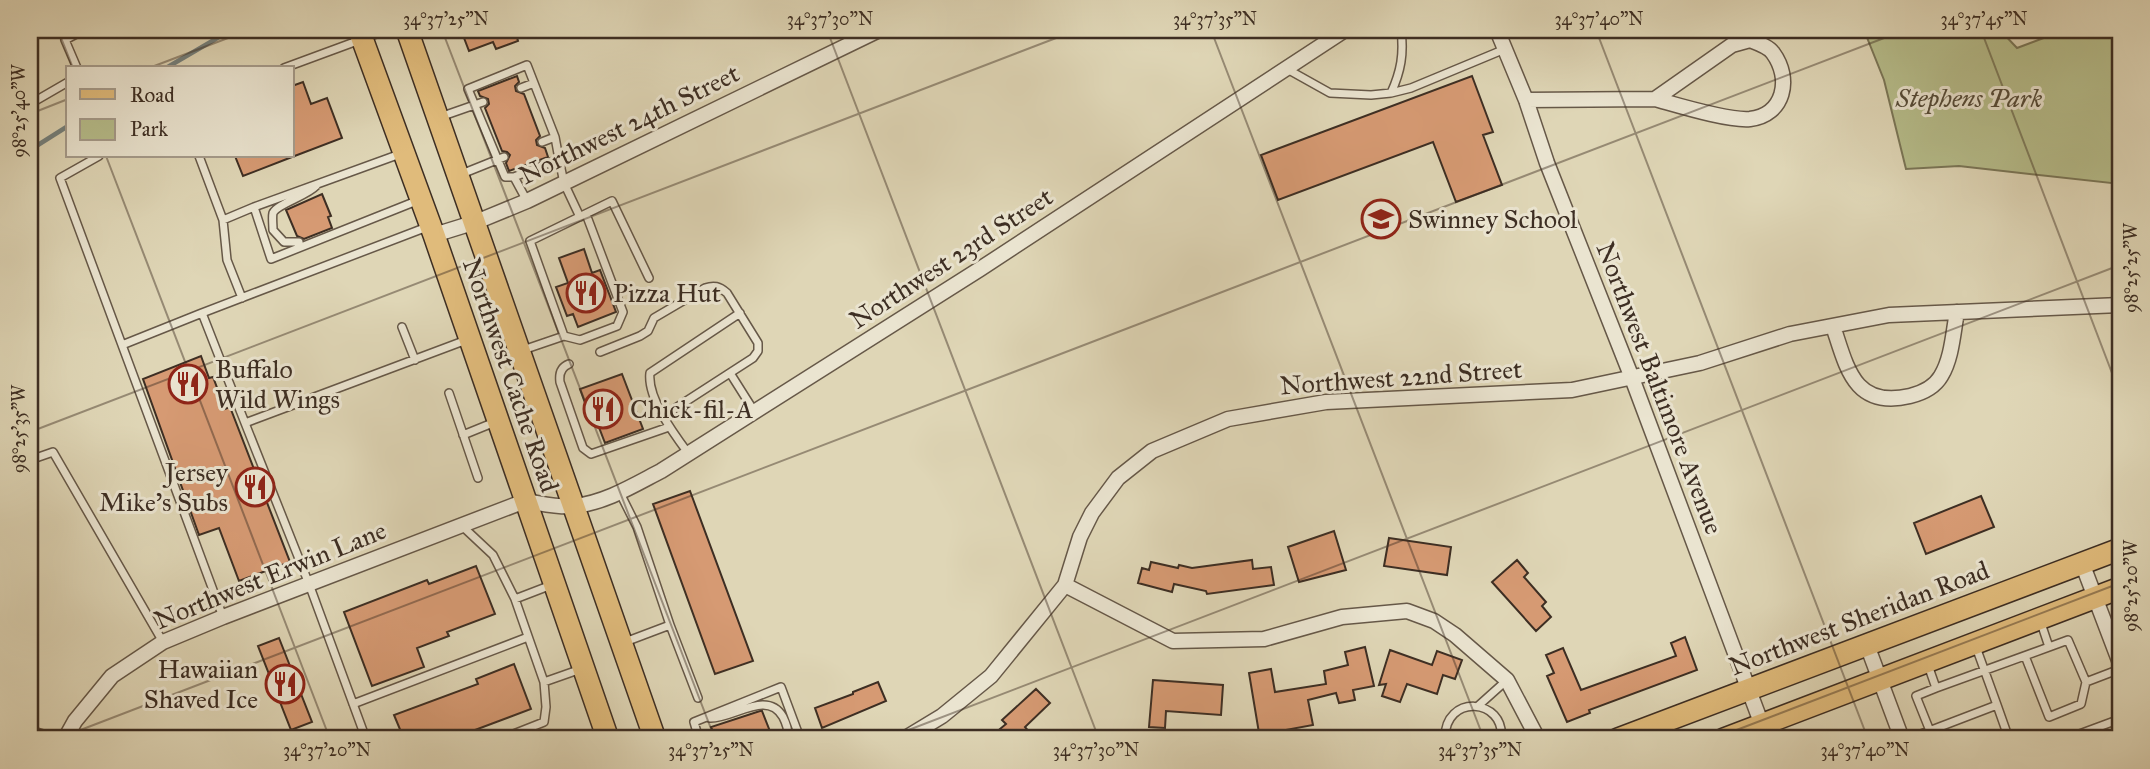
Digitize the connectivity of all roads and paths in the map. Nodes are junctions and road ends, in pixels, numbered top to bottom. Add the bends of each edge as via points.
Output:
1 (61, 30) edge
2 (84, 30) edge
3 (387, 30) edge
4 (407, 30) edge
5 (879, 30) edge
6 (1345, 30) edge
7 (1401, 30) edge
8 (1497, 30) edge
9 (361, 34) edge
10 (65, 40) junction
11 (1505, 49) junction
12 (76, 66) edge
13 (289, 66) edge
14 (1287, 69) junction
15 (66, 83) edge
16 (534, 83) junction
17 (522, 88) dead end
18 (1391, 93) junction
19 (1655, 99) junction
20 (1526, 100) junction
21 (30, 104) edge
22 (479, 104) junction
23 (439, 118) junction
24 (555, 137) junction
25 (542, 142) dead end
26 (404, 153) junction
27 (95, 158) edge
28 (199, 158) edge
29 (500, 159) junction
30 (559, 159) junction
31 (459, 175) junction
32 (514, 177) junction
33 (564, 183) junction
34 (320, 184) junction
35 (421, 199) junction
36 (527, 201) junction
37 (254, 207) junction
38 (583, 215) junction
39 (223, 220) junction
40 (476, 222) junction
41 (332, 229) dead end
42 (432, 230) junction
43 (341, 231) junction
44 (299, 242) dead end
45 (649, 278) dead end
46 (242, 298) junction
47 (2120, 305) edge
48 (1957, 312) junction
49 (202, 313) junction
50 (740, 313) junction
51 (1833, 326) junction
52 (402, 327) dead end
53 (564, 335) junction
54 (470, 339) junction
55 (122, 345) junction
56 (520, 352) junction
57 (600, 352) dead end
58 (415, 360) junction
59 (569, 364) dead end
60 (730, 373) junction
61 (1632, 378) junction
62 (449, 393) dead end
63 (755, 412) junction
64 (662, 414) junction
65 (498, 421) junction
66 (245, 423) junction
67 (669, 427) junction
68 (463, 435) junction
69 (689, 454) junction
70 (30, 460) edge
71 (478, 478) dead end
72 (620, 493) junction
73 (525, 501) junction
74 (572, 506) junction
75 (461, 526) junction
76 (2120, 549) edge
77 (2082, 563) junction
78 (309, 584) junction
79 (554, 584) junction
80 (1065, 585) junction
81 (2120, 588) edge
82 (2095, 597) junction
83 (514, 599) junction
84 (223, 617) junction
85 (2039, 619) junction
86 (670, 625) junction
87 (528, 637) junction
88 (163, 642) junction
89 (621, 643) junction
90 (1975, 643) junction
91 (1867, 645) junction
92 (2049, 647) junction
93 (2025, 656) junction
94 (1927, 663) junction
95 (2120, 663) edge
96 (583, 668) junction
97 (2120, 669) edge
98 (1984, 670) junction
99 (1507, 680) junction
100 (1880, 680) junction
101 (544, 682) junction
102 (2086, 682) junction
103 (1936, 688) junction
104 (1749, 690) junction
105 (698, 698) dead end
106 (353, 704) junction
107 (1997, 705) junction
108 (1478, 706) junction
109 (704, 718) junction
110 (2120, 719) edge
111 (1762, 725) junction
112 (30, 730) edge
113 (1930, 731) junction
114 (606, 735) edge
115 (698, 736) edge
116 (63, 739) edge
117 (366, 739) edge
118 (501, 739) edge
119 (584, 739) edge
120 (655, 739) edge
121 (681, 739) edge
122 (788, 739) edge
123 (799, 739) edge
124 (904, 739) edge
125 (1445, 739) edge
126 (1501, 739) edge
127 (1538, 739) edge
128 (1618, 739) edge
129 (1724, 739) edge
130 (1902, 739) edge
131 (1908, 739) edge
132 (2010, 739) edge
133 (2066, 739) edge

1 - 10 lane
2 - 10 lane
3 - 9 lane
4 - 23 main road, Northwest Cache Road
5 - 33 street, Northwest 24th Street
6 - 14 street, Northwest 23rd Street
7 - 18 lane via 1402,62
8 - 11 street, Northwest Baltimore Avenue
9 - 13 lane
9 - 26 main road, Northwest Cache Road
10 - 12 lane
11 - 18 lane
11 - 20 street, Northwest Baltimore Avenue
14 - 18 lane via 1330,93
14 - 63 street, Northwest 23rd Street
15 - 21 lane
16 - 17 lane
16 - 22 lane via 527,65 468,89
16 - 24 lane
19 - 19 street via 1746,119 1765,116 1783,88 1782,68 1772,50 1750,40 1732,45
19 - 20 street
20 - 61 street, Northwest Baltimore Avenue
22 - 23 lane
22 - 29 lane
23 - 31 main road, Northwest Cache Road
24 - 25 lane
24 - 30 lane
26 - 34 lane
26 - 35 main road, Northwest Cache Road
27 - 55 lane via 60,178
28 - 39 lane
29 - 31 lane
29 - 32 lane via 505,177
30 - 32 lane
30 - 33 lane
31 - 40 main road, Northwest Cache Road
32 - 36 lane
33 - 36 street, Northwest 24th Street
33 - 38 lane
34 - 37 lane
34 - 44 lane via 273,214 273,230 284,242
35 - 42 main road, Northwest Cache Road
35 - 43 lane
36 - 40 street, Northwest 24th Street
37 - 39 lane
37 - 43 lane via 271,259
38 - 45 lane via 612,201
38 - 53 lane via 530,241
38 - 53 lane via 623,312 617,326 580,340
39 - 46 lane via 227,260
40 - 42 street, Northwest 24th Street
40 - 56 main road, Northwest Cache Road
41 - 43 lane
42 - 46 lane
42 - 54 main road, Northwest Cache Road
46 - 49 lane
47 - 48 street, Northwest 22nd Street
48 - 51 street, Northwest 22nd Street via 1889,315
48 - 51 street via 1941,376 1932,387 1896,399 1865,393 1850,374
49 - 55 lane
49 - 66 lane
50 - 57 lane via 721,287 713,285 654,318 640,336
50 - 60 lane via 758,351
50 - 64 lane via 650,373
51 - 61 street, Northwest 22nd Street
52 - 58 lane
53 - 56 lane
54 - 58 lane
54 - 65 main road, Northwest Cache Road
55 - 84 lane
56 - 74 main road, Northwest Cache Road
58 - 66 lane
59 - 67 lane via 559,374 560,382 583,448 591,454
60 - 63 lane
60 - 64 lane
61 - 80 street, Northwest 22nd Street via 1572,390 1326,402 1228,419 1152,451 1118,478 1080,537
61 - 104 street, Northwest Baltimore Avenue
62 - 68 lane
63 - 69 street, Northwest 23rd Street
64 - 67 lane
65 - 68 lane
65 - 73 main road, Northwest Cache Road
66 - 78 lane
67 - 69 lane
68 - 71 lane
69 - 72 street, Northwest 23rd Street
70 - 88 lane via 53,452
72 - 74 street, Northwest 23rd Street
72 - 86 lane via 637,527
73 - 74 street, Northwest 23rd Street
73 - 75 street, Northwest Erwin Lane
73 - 79 main road, Northwest Cache Road
74 - 89 main road, Northwest Cache Road
75 - 78 street, Northwest Erwin Lane
75 - 83 lane via 493,555
76 - 77 main road, Northwest Sheridan Road
77 - 82 street
77 - 91 main road, Northwest Sheridan Road
78 - 84 street, Northwest Erwin Lane
78 - 106 lane
79 - 83 lane
79 - 96 main road, Northwest Cache Road
80 - 99 street via 1172,641 1264,639 1342,617 1407,611 1455,635
80 - 124 street, Northwest 22nd Street via 991,676 942,716
81 - 82 main road
82 - 85 main road
82 - 95 street
83 - 87 lane
84 - 88 street, Northwest Erwin Lane
85 - 90 main road
85 - 92 lane
86 - 89 lane
86 - 105 lane
87 - 101 lane
87 - 106 lane
88 - 116 street, Northwest Erwin Lane via 112,676
89 - 120 main road, Northwest Cache Road
90 - 94 main road
90 - 98 lane
91 - 100 street
91 - 104 main road, Northwest Sheridan Road
92 - 93 lane
92 - 102 lane via 2068,640
93 - 98 lane
93 - 102 lane via 2049,717 2081,704
94 - 100 main road
94 - 103 lane
96 - 101 lane
96 - 114 main road, Northwest Cache Road
97 - 102 lane
98 - 103 lane
98 - 107 lane
99 - 108 lane
99 - 127 street
100 - 111 main road
100 - 130 street
101 - 118 lane via 544,722
103 - 113 lane via 1916,696
104 - 111 street, Northwest Baltimore Avenue
104 - 128 main road, Northwest Sheridan Road
106 - 117 lane
107 - 113 lane
107 - 132 lane
108 - 125 lane via 1453,714
108 - 126 lane via 1495,716
109 - 115 lane via 694,722
109 - 122 lane via 720,719 751,706 773,706 782,715
109 - 123 lane via 781,687
110 - 133 lane
111 - 129 main road
112 - 116 lane
113 - 131 lane
114 - 119 lane
115 - 121 lane

